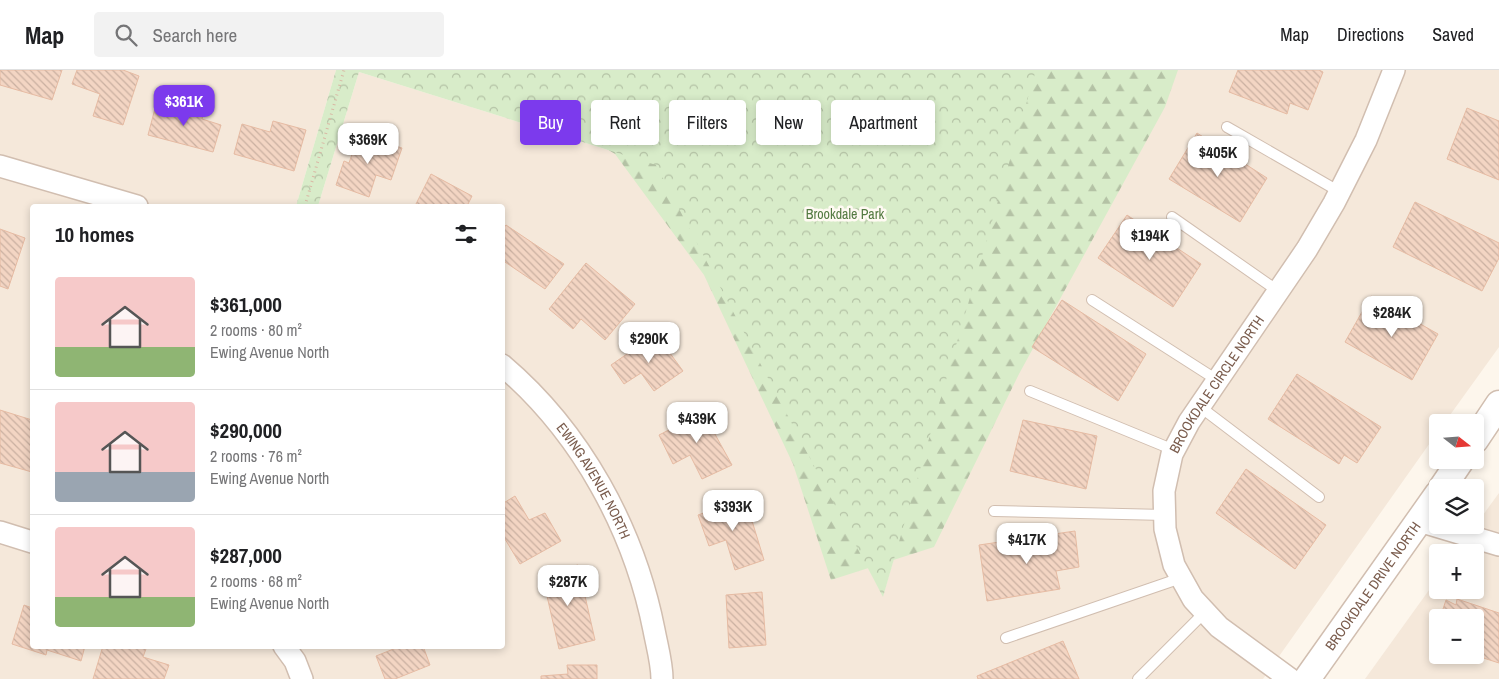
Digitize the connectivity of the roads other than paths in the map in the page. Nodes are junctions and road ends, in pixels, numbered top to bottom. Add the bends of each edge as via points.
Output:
1 (1394, 70) edge
2 (1227, 127) dead end
3 (0, 166) edge
4 (1340, 192) junction
5 (130, 204) edge
6 (1172, 217) dead end
7 (1278, 291) junction
8 (1092, 300) dead end
9 (505, 368) edge
10 (1217, 380) junction
11 (1030, 391) dead end
12 (1499, 404) edge
13 (1199, 406) junction
14 (1484, 426) edge
15 (1174, 450) junction
16 (1319, 497) dead end
17 (1429, 507) edge
18 (994, 511) dead end
19 (1165, 515) junction
20 (1419, 521) junction
21 (0, 532) edge
22 (30, 541) edge
23 (1499, 545) edge
24 (1181, 578) junction
25 (1205, 612) junction
26 (1006, 638) dead end
27 (286, 649) edge
28 (302, 679) edge
29 (662, 679) edge
30 (1138, 679) edge
31 (1290, 679) edge
32 (1307, 679) edge

1 - 4 street, BROOKDALE CIRCLE NORTH via 1366,140
2 - 4 lane
3 - 5 street
4 - 7 street, BROOKDALE CIRCLE NORTH
6 - 7 lane
7 - 10 street, BROOKDALE CIRCLE NORTH
8 - 10 lane
9 - 29 street, EWING AVENUE NORTH via 566,431 601,484 629,543 649,604
10 - 13 street, BROOKDALE CIRCLE NORTH
11 - 15 lane
12 - 14 street
13 - 15 street, BROOKDALE CIRCLE NORTH
13 - 16 lane
15 - 19 street, BROOKDALE CIRCLE NORTH via 1164,491
17 - 20 street, BROOKDALE DRIVE NORTH
18 - 19 lane
19 - 24 street, BROOKDALE CIRCLE NORTH via 1174,565
20 - 23 street
20 - 32 street, BROOKDALE DRIVE NORTH
21 - 22 street
24 - 25 street, BROOKDALE CIRCLE NORTH
24 - 26 lane
25 - 30 lane
25 - 31 street, BROOKDALE CIRCLE NORTH via 1219,627
27 - 28 street via 296,661

